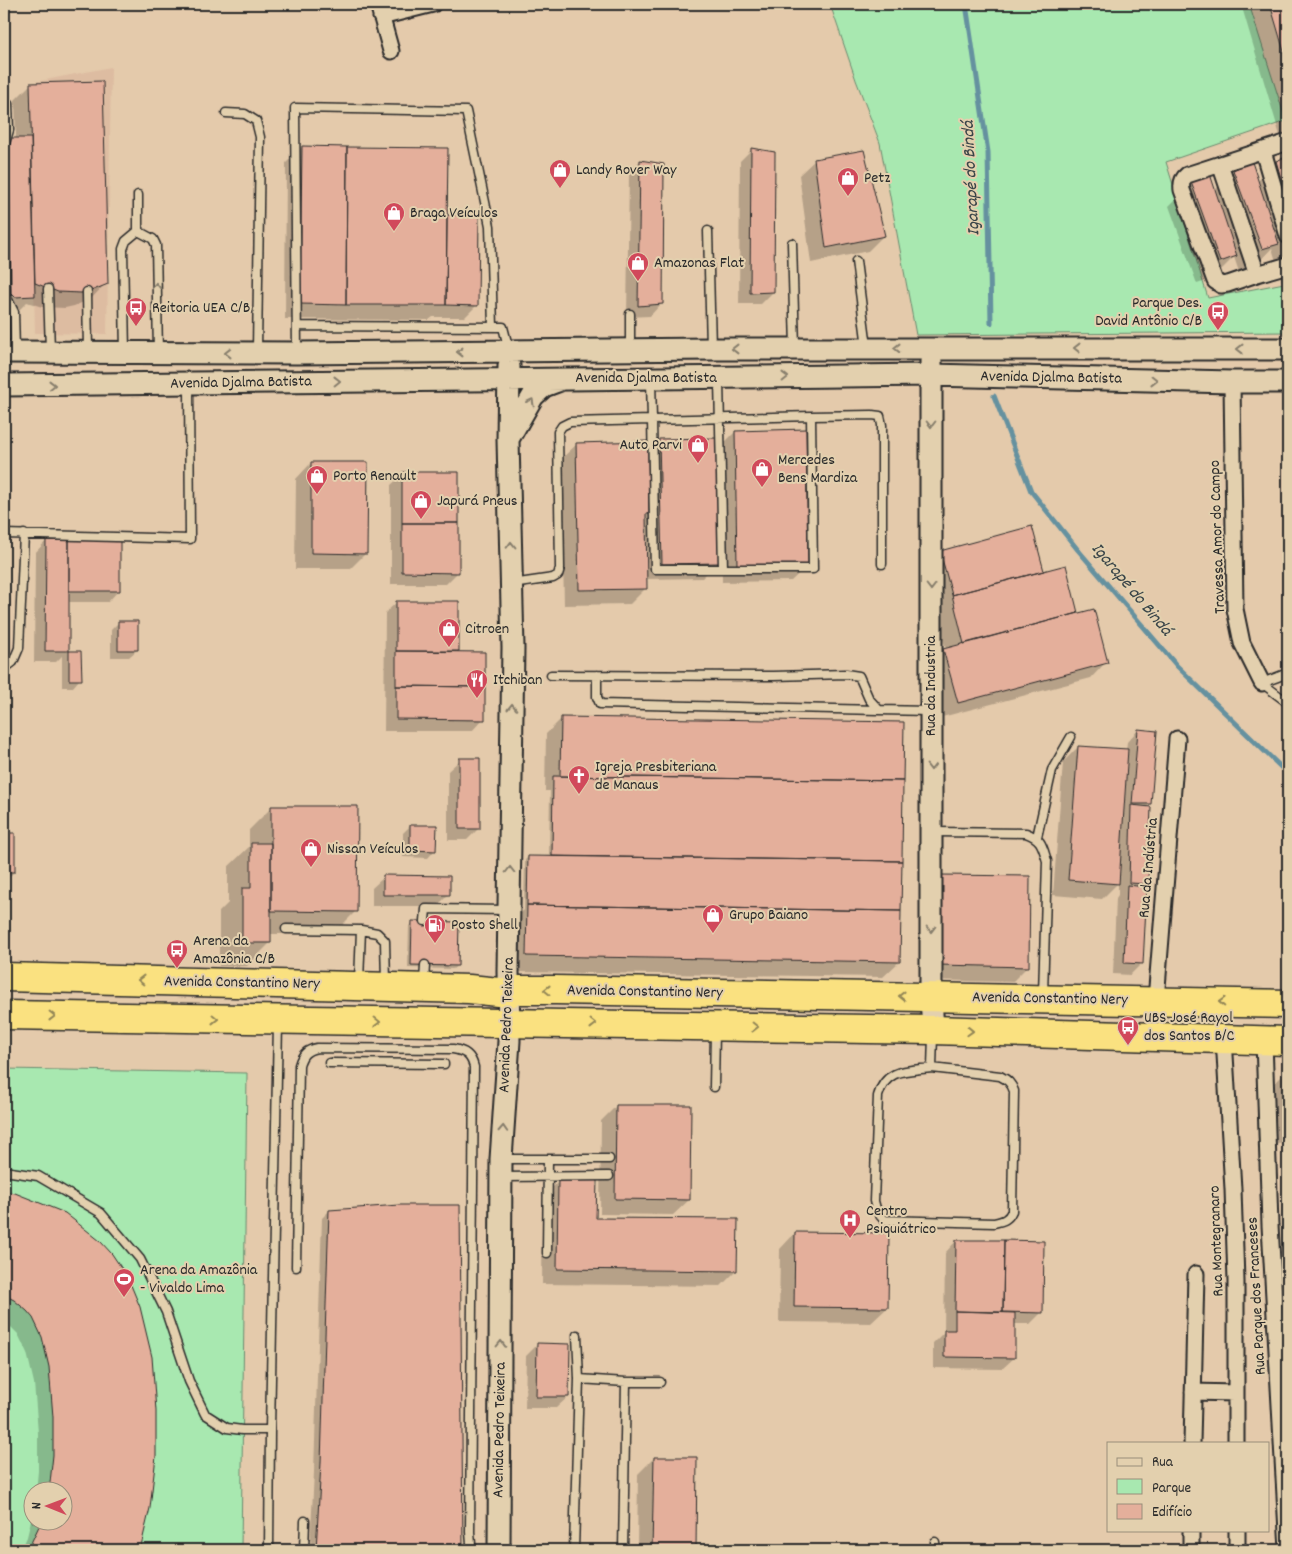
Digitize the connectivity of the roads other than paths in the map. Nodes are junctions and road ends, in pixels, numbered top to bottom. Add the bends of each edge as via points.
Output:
1 (432, 4) edge
2 (380, 10) edge
3 (391, 51) dead end
4 (4, 98) edge
5 (226, 113) dead end
6 (1288, 142) edge
7 (1263, 151) junction
8 (1220, 164) junction
9 (138, 195) dead end
10 (708, 230) dead end
11 (138, 231) junction
12 (1288, 236) edge
13 (792, 243) dead end
14 (856, 260) dead end
15 (1288, 265) edge
16 (1257, 274) junction
17 (48, 289) dead end
18 (87, 292) dead end
19 (8, 307) edge
20 (630, 314) dead end
21 (297, 326) junction
22 (493, 327) junction
23 (932, 348) junction
24 (711, 349) junction
25 (795, 349) junction
26 (868, 349) junction
27 (1288, 349) edge
28 (630, 351) junction
29 (9, 352) edge
30 (50, 352) junction
31 (88, 352) junction
32 (125, 352) junction
33 (158, 352) junction
34 (509, 352) junction
35 (257, 353) junction
36 (297, 353) junction
37 (931, 376) junction
38 (566, 378) junction
39 (651, 378) junction
40 (719, 378) junction
41 (508, 379) junction
42 (1232, 382) junction
43 (1288, 382) edge
44 (189, 383) junction
45 (4, 385) edge
46 (811, 416) junction
47 (720, 419) junction
48 (652, 420) junction
49 (508, 440) junction
50 (4, 534) edge
51 (24, 534) junction
52 (882, 564) dead end
53 (723, 569) junction
54 (512, 584) junction
55 (4, 669) edge
56 (1288, 673) edge
57 (551, 675) dead end
58 (597, 675) junction
59 (1262, 682) junction
60 (1288, 703) edge
61 (880, 710) junction
62 (931, 711) junction
63 (1071, 737) dead end
64 (1177, 739) dead end
65 (931, 832) junction
66 (1037, 837) junction
67 (510, 910) junction
68 (426, 921) dead end
69 (286, 929) dead end
70 (361, 930) junction
71 (4, 977) edge
72 (359, 986) junction
73 (386, 986) junction
74 (508, 992) junction
75 (931, 997) junction
76 (1042, 998) junction
77 (1156, 1000) junction
78 (1288, 1004) edge
79 (4, 1015) edge
80 (278, 1020) junction
81 (509, 1023) junction
82 (715, 1026) junction
83 (933, 1030) junction
84 (1224, 1038) junction
85 (1276, 1041) edge
86 (329, 1063) dead end
87 (444, 1064) dead end
88 (932, 1068) junction
89 (714, 1087) dead end
90 (548, 1159) junction
91 (610, 1159) dead end
92 (502, 1168) junction
93 (4, 1171) edge
94 (548, 1176) junction
95 (609, 1176) dead end
96 (547, 1253) dead end
97 (296, 1267) dead end
98 (1196, 1274) dead end
99 (577, 1335) dead end
100 (579, 1379) junction
101 (626, 1382) junction
102 (660, 1382) dead end
103 (1193, 1392) junction
104 (1236, 1393) junction
105 (270, 1430) junction
106 (1192, 1442) edge
107 (1236, 1442) edge
108 (305, 1521) dead end
109 (1191, 1532) edge
110 (1237, 1532) edge
111 (269, 1550) edge
112 (304, 1550) edge
113 (473, 1550) edge
114 (499, 1550) edge
115 (574, 1550) edge
116 (623, 1550) edge
117 (1191, 1550) edge
118 (1237, 1550) edge
119 (1288, 1550) edge

1 - 2 street
2 - 3 street
4 - 19 lane via 8,104 9,130 4,148
5 - 35 lane via 245,114 256,120 260,137
6 - 7 street
7 - 8 street
7 - 12 street
8 - 16 street
8 - 16 street via 1183,178 1182,190 1215,281 1221,285 1228,284
9 - 11 lane
10 - 24 lane
11 - 32 lane via 126,240 123,250
33 -> 11 lane via 156,245 153,239
13 - 25 lane
14 - 26 lane
15 - 16 street
17 - 30 lane
18 - 31 lane
19 - 29 lane via 14,312
20 - 28 lane
21 - 22 lane
21 - 22 lane via 296,108 466,111 490,226
21 - 36 lane
22 - 34 lane via 503,327
23 -> 26 main road, Avenida Djalma Batista
27 -> 23 main road, Avenida Djalma Batista
23 - 37 main road, Rua da Industria
25 -> 24 main road, Avenida Djalma Batista
24 - 28 main road, Avenida Djalma Batista
25 - 26 main road, Avenida Djalma Batista
28 - 34 main road, Avenida Djalma Batista
29 - 30 main road, Avenida Djalma Batista
30 - 31 main road, Avenida Djalma Batista
31 - 32 main road, Avenida Djalma Batista
32 - 33 main road, Avenida Djalma Batista
35 -> 33 main road, Avenida Djalma Batista
34 -> 36 main road, Avenida Djalma Batista
34 - 41 main road, Avenida Pedro Teixeira
35 - 36 main road, Avenida Djalma Batista
40 -> 37 main road, Avenida Djalma Batista
37 -> 42 main road, Avenida Djalma Batista
37 -> 62 main road, Rua da Industria
38 - 39 main road, Avenida Djalma Batista
38 - 41 main road, Avenida Djalma Batista
49 -> 38 main road via 533,396 544,386
39 - 40 main road, Avenida Djalma Batista
39 - 48 lane
40 - 47 lane
44 -> 41 main road, Avenida Djalma Batista
41 - 49 main road, Avenida Pedro Teixeira
42 - 43 main road, Avenida Djalma Batista
42 - 59 street, Travessa Amor do Campo via 1235,608 1242,643
45 -> 44 main road, Avenida Djalma Batista
44 - 51 lane via 190,538
46 - 47 lane
46 - 52 lane via 880,416
46 - 53 lane via 813,569
47 - 48 lane
47 - 53 lane
48 - 53 lane via 654,569
48 - 54 lane via 570,422 562,426 558,432 558,575
54 -> 49 main road, Avenida Pedro Teixeira
50 - 51 lane
51 - 55 lane via 20,648 13,662
67 -> 54 main road, Avenida Pedro Teixeira
56 - 59 lane
57 - 58 lane
58 - 61 lane via 846,674 859,676 868,700
58 - 61 lane via 600,704
59 - 60 lane, Travessa Amor do Campo
61 - 62 lane
62 -> 65 main road, Rua da Industria
63 - 66 lane via 1052,770
64 - 77 street, Rua da Indústria
65 - 66 lane via 1026,833
65 -> 75 main road, Rua da Industria
66 - 76 lane via 1047,861
67 - 68 lane via 426,909
67 - 74 main road, Avenida Pedro Teixeira
69 - 70 lane
70 - 72 lane
70 - 73 lane via 377,933 385,941
72 -> 71 highway, Avenida Constantino Nery
72 - 73 highway, Avenida Constantino Nery
73 - 74 highway, Avenida Constantino Nery via 424,976 468,989
75 -> 74 highway, Avenida Constantino Nery
74 - 81 main road, Avenida Pedro Teixeira
75 - 76 highway, Avenida Constantino Nery
75 - 83 main road, Rua da Industria
76 - 77 highway, Avenida Constantino Nery
78 -> 77 highway, Avenida Constantino Nery
79 -> 80 highway, Avenida Constantino Nery
80 -> 81 highway, Avenida Constantino Nery
80 - 105 lane
81 -> 82 highway, Avenida Constantino Nery
92 -> 81 main road, Avenida Pedro Teixeira
82 -> 83 highway, Avenida Constantino Nery
82 - 89 lane
83 -> 84 highway, Avenida Constantino Nery
83 - 88 lane
84 - 85 highway, Avenida Constantino Nery
84 - 104 street, Rua Montegranaro via 1233,1189
85 - 119 street, Rua Parque dos Franceses via 1270,1225
86 - 87 lane
88 - 88 lane via 1000,1076 1012,1085 1012,1211 1003,1221 885,1220 876,1209 880,1088 891,1075
90 - 91 lane
90 - 92 lane
90 - 94 lane
92 - 94 lane
114 -> 92 main road, Avenida Pedro Teixeira
93 - 105 lane via 38,1176 101,1213 140,1259 166,1312 189,1381 205,1414 227,1428
94 - 95 lane
94 - 96 lane
97 - 113 lane via 301,1057 310,1049 317,1048 453,1049 468,1054 474,1068 470,1532
98 - 103 street
99 - 100 lane
100 - 101 lane
100 - 115 lane
101 - 102 lane
101 - 116 lane
103 - 104 street
103 - 106 street
104 - 107 street, Rua Montegranaro
105 - 111 lane
108 - 112 lane
109 - 117 street
110 - 118 street

